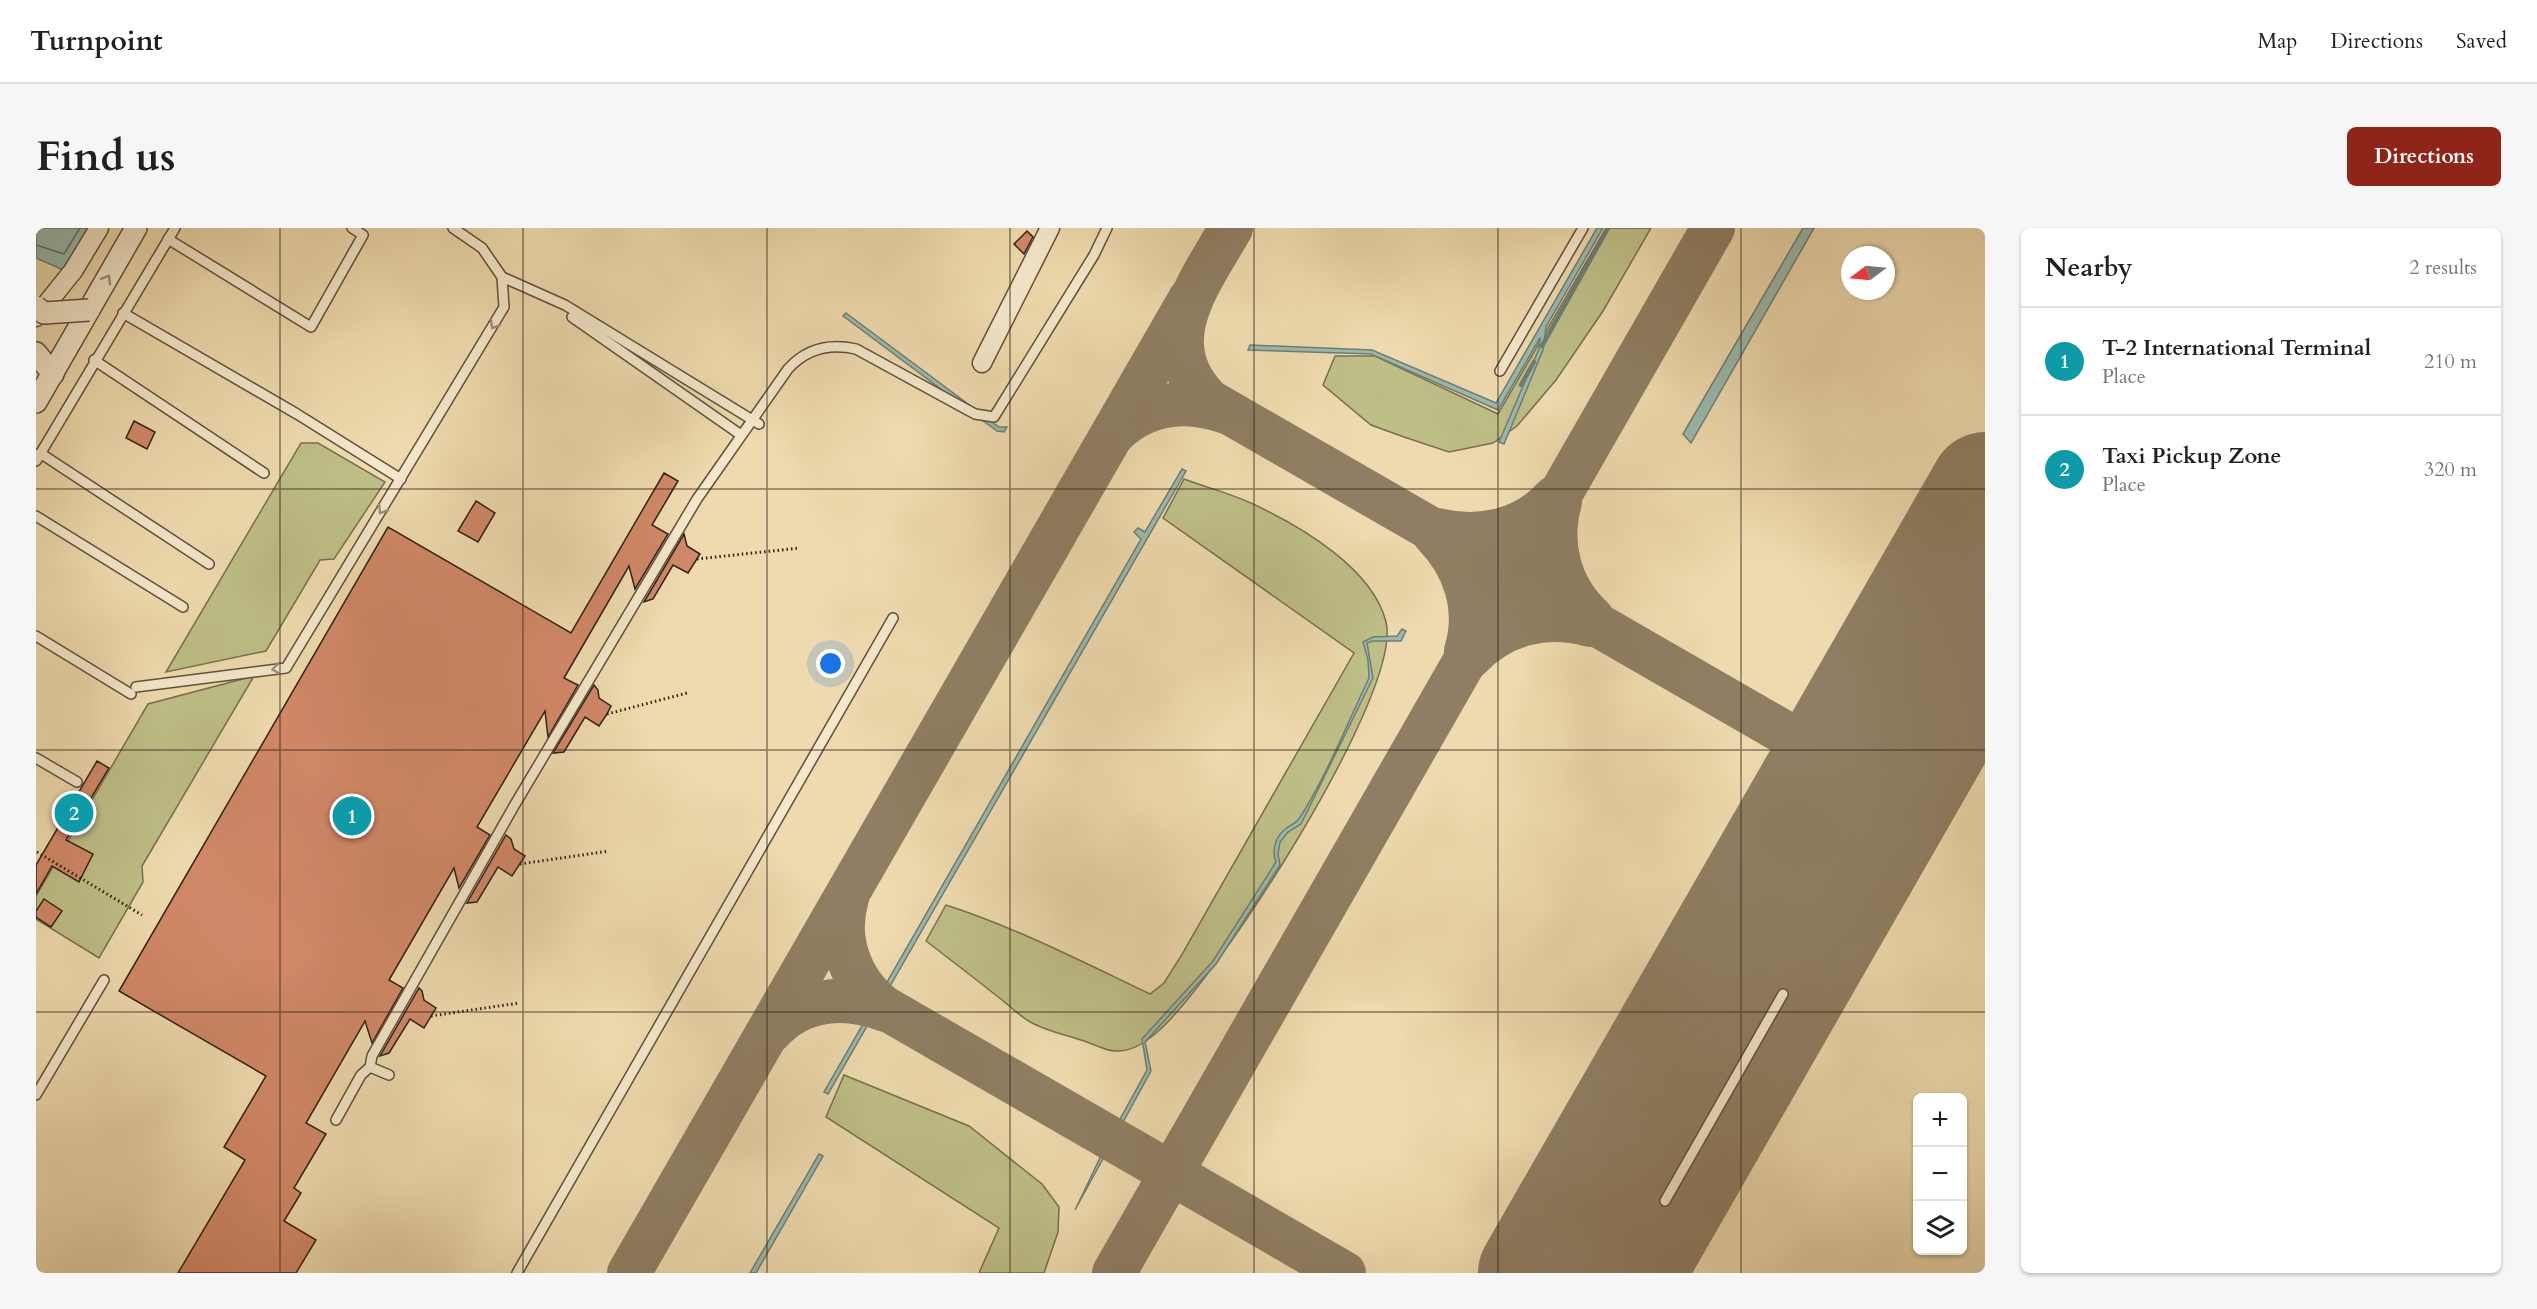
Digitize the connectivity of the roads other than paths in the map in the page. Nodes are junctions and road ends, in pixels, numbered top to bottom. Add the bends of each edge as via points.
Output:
1 (99, 228) edge
2 (136, 228) edge
3 (175, 228) edge
4 (352, 228) edge
5 (453, 228) edge
6 (1050, 228) edge
7 (1107, 228) edge
8 (1583, 228) edge
9 (168, 239) junction
10 (502, 277) junction
11 (36, 307) edge
12 (89, 310) junction
13 (123, 313) junction
14 (36, 317) edge
15 (572, 317) dead end
16 (36, 353) edge
17 (94, 360) junction
18 (982, 363) dead end
19 (1500, 371) dead end
20 (53, 374) junction
21 (36, 402) edge
22 (756, 422) junction
23 (741, 435) dead end
24 (38, 457) edge
25 (264, 473) dead end
26 (401, 479) junction
27 (36, 516) edge
28 (209, 564) dead end
29 (183, 607) dead end
30 (893, 618) dead end
31 (36, 636) edge
32 (36, 758) edge
33 (77, 782) dead end
34 (104, 980) dead end
35 (1783, 994) dead end
36 (370, 1067) junction
37 (389, 1075) dead end
38 (36, 1095) edge
39 (336, 1120) dead end
40 (1665, 1201) dead end
41 (517, 1273) edge

1 - 14 street via 73,271
12 -> 2 street
3 - 9 lane
4 - 9 lane via 363,235 311,327
5 - 10 lane via 482,248
6 - 18 street
7 - 22 lane via 994,417 975,414 867,353 838,346 810,352 793,363
8 - 19 lane
9 - 13 lane
10 - 22 lane via 565,305
10 -> 26 lane via 504,307
11 - 12 street, bridge via 44,313
12 - 20 street
13 - 17 lane
13 - 26 lane
15 - 23 lane
16 - 20 street
17 - 24 lane
17 - 25 lane
20 - 21 street
22 - 36 lane via 697,499 514,806 372,1056
24 - 28 lane
26 -> 31 lane via 286,668 133,691
27 - 29 lane
30 - 41 lane
32 - 33 lane
34 - 38 lane
35 - 40 lane
36 - 37 lane
36 - 39 lane via 361,1075

